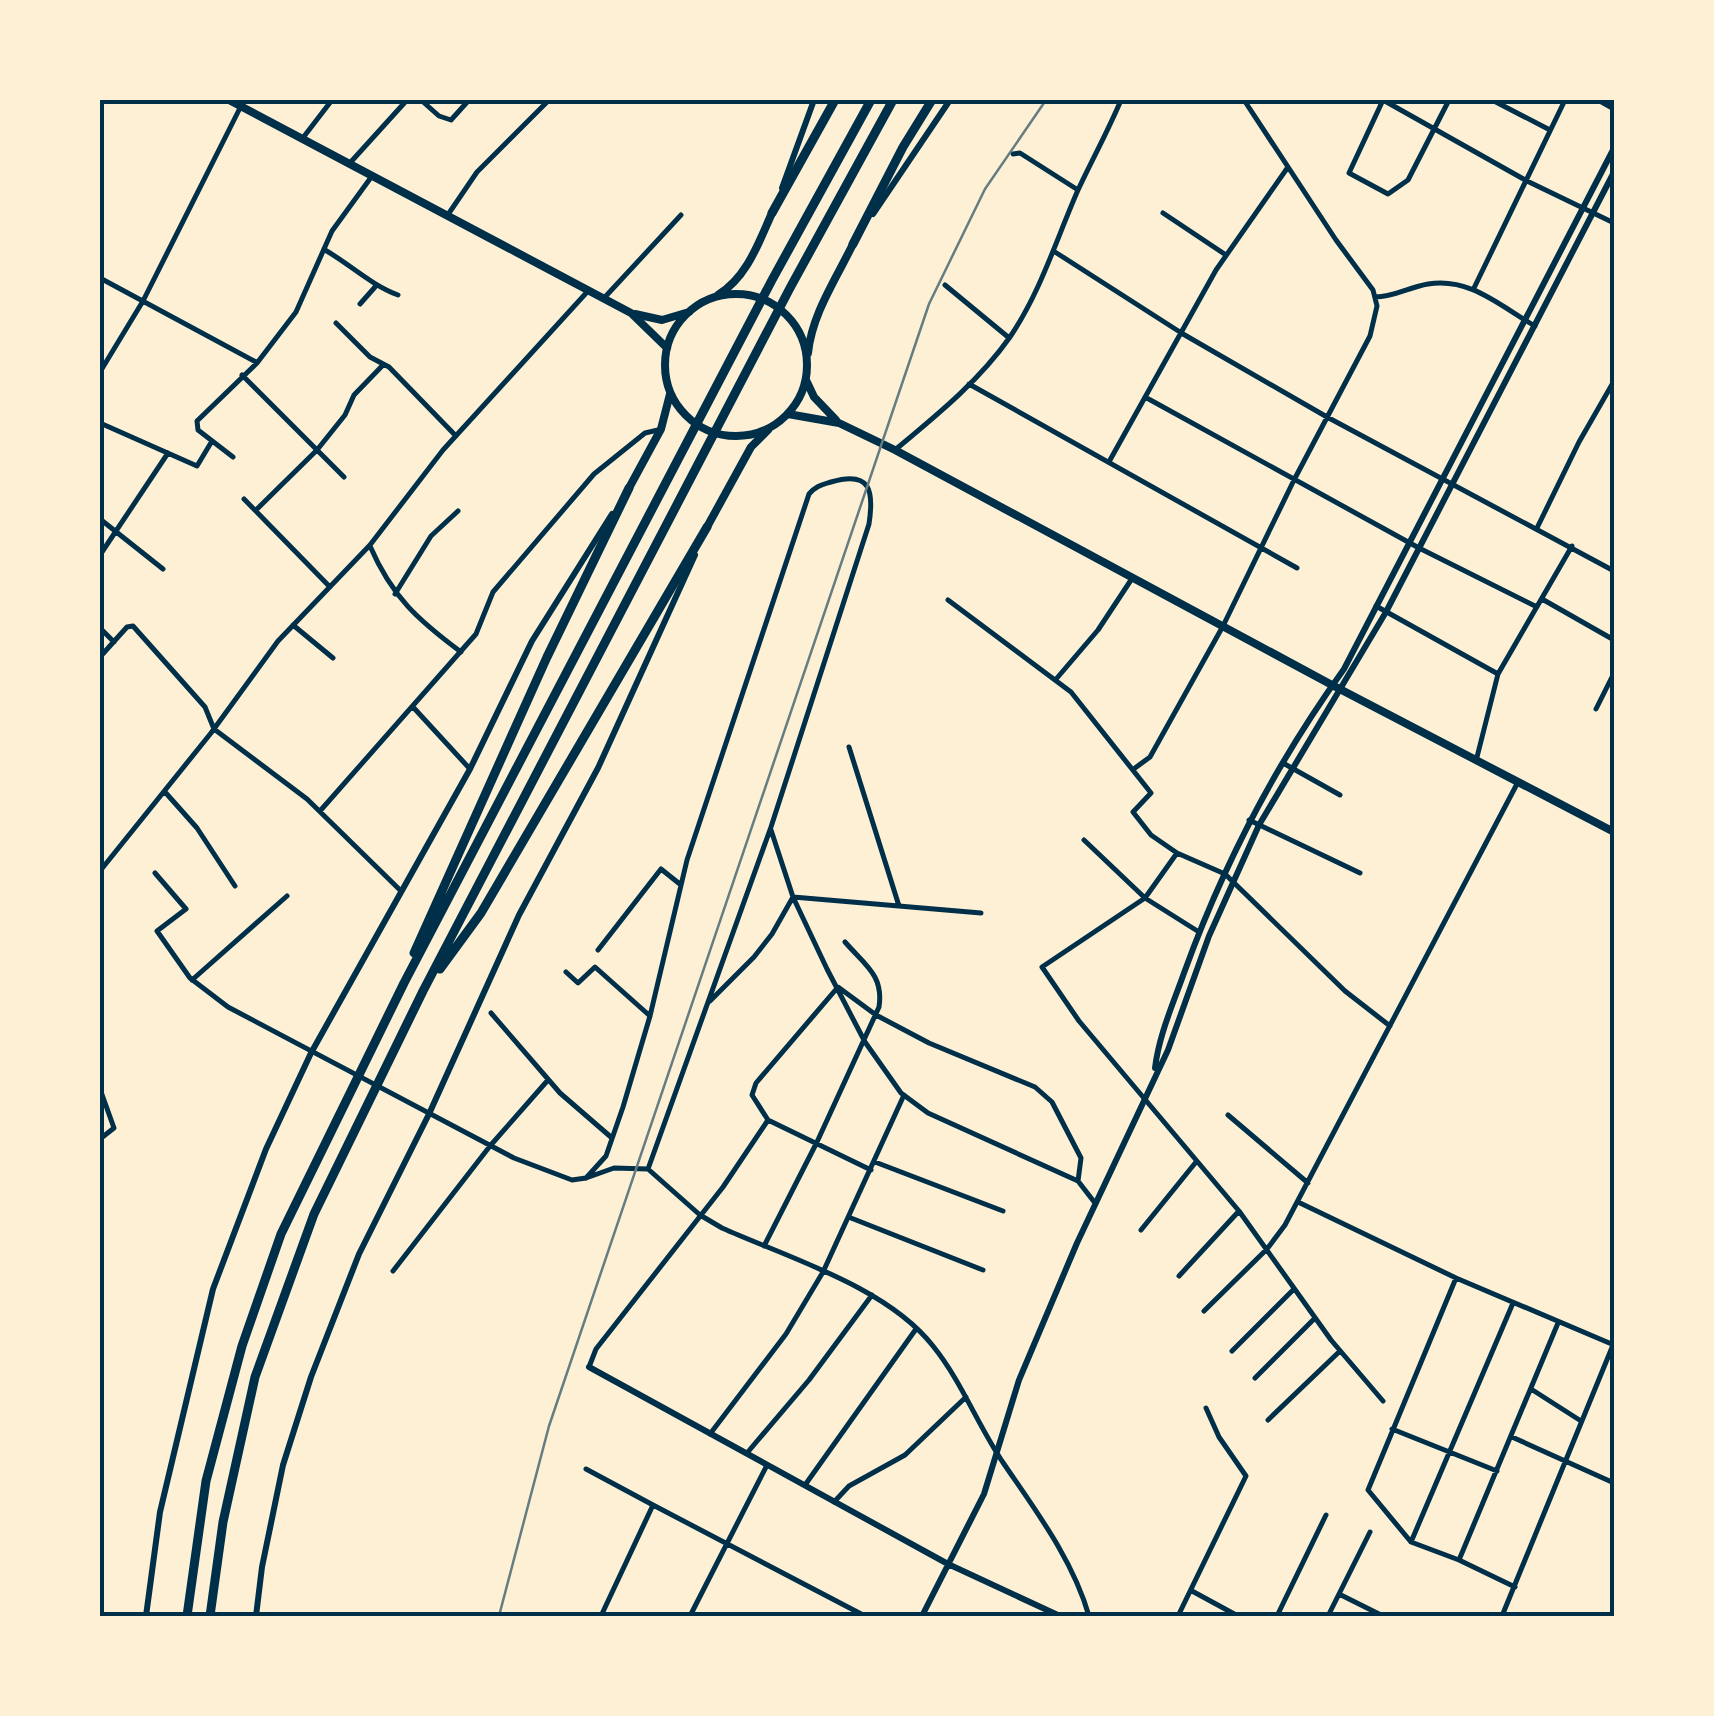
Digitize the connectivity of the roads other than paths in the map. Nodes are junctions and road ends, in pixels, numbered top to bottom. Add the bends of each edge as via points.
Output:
1 (229, 100) edge
2 (332, 100) edge
3 (407, 100) edge
4 (421, 100) edge
5 (469, 100) edge
6 (550, 100) edge
7 (814, 100) edge
8 (834, 100) edge
9 (872, 100) edge
10 (893, 100) edge
11 (932, 100) edge
12 (950, 100) edge
13 (1121, 100) edge
14 (1244, 100) edge
15 (1383, 100) edge
16 (1449, 100) edge
17 (1492, 100) edge
18 (1566, 100) edge
19 (1598, 100) edge
20 (241, 106) junction
21 (1614, 109) edge
22 (1435, 129) junction
23 (1550, 130) junction
24 (302, 139) junction
25 (1614, 148) edge
26 (1013, 154) dead end
27 (349, 164) junction
28 (1288, 168) junction
29 (1614, 172) edge
30 (372, 176) junction
31 (1527, 181) junction
32 (1078, 190) junction
33 (1583, 208) junction
34 (1163, 212) dead end
35 (1593, 212) junction
36 (680, 214) dead end
37 (772, 214) junction
38 (447, 216) junction
39 (1614, 223) edge
40 (853, 244) junction
41 (325, 250) junction
42 (1055, 252) junction
43 (1226, 255) junction
44 (100, 278) edge
45 (945, 285) dead end
46 (376, 287) junction
47 (1474, 288) junction
48 (588, 291) junction
49 (398, 295) dead end
50 (713, 298) junction
51 (1375, 298) junction
52 (604, 299) junction
53 (143, 300) junction
54 (360, 304) dead end
55 (690, 312) junction
56 (630, 313) junction
57 (1525, 320) junction
58 (336, 323) dead end
59 (1535, 326) junction
60 (1183, 334) junction
61 (1009, 338) junction
62 (667, 348) junction
63 (257, 362) junction
64 (808, 362) junction
65 (383, 365) junction
66 (100, 372) edge
67 (242, 375) junction
68 (806, 380) junction
69 (1614, 381) edge
70 (969, 384) junction
71 (670, 389) junction
72 (1145, 397) junction
73 (788, 414) junction
74 (1327, 418) junction
75 (100, 422) edge
76 (839, 423) junction
77 (770, 428) junction
78 (661, 429) junction
79 (456, 436) junction
80 (212, 441) junction
81 (317, 450) junction
82 (896, 450) junction
83 (168, 453) junction
84 (233, 457) dead end
85 (1110, 460) junction
86 (344, 478) dead end
87 (1294, 480) junction
88 (1441, 481) junction
89 (1450, 486) junction
90 (630, 488) junction
91 (244, 499) dead end
92 (256, 510) junction
93 (458, 511) dead end
94 (100, 518) edge
95 (707, 527) junction
96 (1537, 528) junction
97 (118, 530) junction
98 (1410, 542) junction
99 (370, 545) junction
100 (1572, 546) junction
101 (1261, 548) junction
102 (1419, 548) junction
103 (100, 555) edge
104 (1297, 568) dead end
105 (163, 569) dead end
106 (1614, 571) edge
107 (1133, 577) junction
108 (330, 587) junction
109 (395, 594) junction
110 (1542, 598) junction
111 (948, 600) dead end
112 (1376, 606) junction
113 (1538, 607) junction
114 (1386, 612) junction
115 (293, 625) junction
116 (1223, 626) junction
117 (100, 628) edge
118 (1614, 640) edge
119 (114, 642) junction
120 (461, 652) junction
121 (100, 657) edge
122 (333, 658) dead end
123 (1614, 673) edge
124 (1498, 674) junction
125 (1056, 679) junction
126 (1336, 688) junction
127 (413, 707) junction
128 (1596, 708) dead end
129 (214, 729) junction
130 (849, 747) dead end
131 (1476, 760) junction
132 (1283, 763) junction
133 (1135, 768) junction
134 (1292, 768) junction
135 (470, 769) junction
136 (1518, 782) junction
137 (164, 791) junction
138 (1340, 795) dead end
139 (320, 811) junction
140 (1250, 820) junction
141 (1260, 825) junction
142 (771, 827) junction
143 (1614, 832) edge
144 (1084, 840) dead end
145 (1177, 853) junction
146 (100, 871) edge
147 (154, 873) dead end
148 (1360, 873) dead end
149 (1225, 874) junction
150 (1234, 882) junction
151 (681, 885) junction
152 (235, 886) dead end
153 (401, 892) junction
154 (287, 896) dead end
155 (792, 897) junction
156 (1145, 898) junction
157 (899, 906) junction
158 (981, 913) dead end
159 (1199, 932) junction
160 (844, 942) dead end
161 (598, 950) dead end
162 (566, 972) dead end
163 (192, 980) junction
164 (404, 982) junction
165 (838, 987) junction
166 (424, 991) junction
167 (708, 1004) junction
168 (491, 1013) dead end
169 (876, 1014) junction
170 (650, 1016) junction
171 (1390, 1026) junction
172 (865, 1042) junction
173 (312, 1053) junction
174 (1154, 1074) junction
175 (548, 1080) junction
176 (100, 1089) edge
177 (904, 1096) junction
178 (1144, 1098) junction
179 (429, 1114) junction
180 (1228, 1114) dead end
181 (768, 1120) junction
182 (612, 1138) junction
183 (100, 1139) edge
184 (817, 1142) junction
185 (490, 1146) junction
186 (875, 1162) junction
187 (1196, 1162) junction
188 (648, 1169) junction
189 (871, 1170) junction
190 (586, 1178) junction
191 (1078, 1182) junction
192 (1308, 1183) junction
193 (1298, 1202) junction
194 (1095, 1204) junction
195 (1003, 1211) dead end
196 (1239, 1211) junction
197 (700, 1215) junction
198 (850, 1217) junction
199 (1141, 1230) dead end
200 (764, 1246) junction
201 (1267, 1248) junction
202 (983, 1270) dead end
203 (393, 1271) dead end
204 (823, 1272) junction
205 (1179, 1276) dead end
206 (1456, 1278) junction
207 (1294, 1289) junction
208 (872, 1295) junction
209 (1513, 1302) junction
210 (1204, 1311) dead end
211 (1315, 1318) junction
212 (1558, 1322) junction
213 (916, 1329) junction
214 (1614, 1345) edge
215 (1232, 1351) dead end
216 (1340, 1351) junction
217 (589, 1368) joint
218 (1255, 1378) dead end
219 (1531, 1389) junction
220 (966, 1397) junction
221 (1383, 1401) dead end
222 (1206, 1408) dead end
223 (1268, 1420) dead end
224 (1581, 1421) junction
225 (1392, 1429) junction
226 (710, 1434) junction
227 (1512, 1437) junction
228 (996, 1452) junction
229 (1450, 1452) junction
230 (746, 1454) junction
231 (1566, 1460) junction
232 (767, 1465) junction
233 (586, 1469) dead end
234 (1498, 1471) junction
235 (1614, 1483) edge
236 (804, 1486) junction
237 (834, 1502) junction
238 (654, 1505) junction
239 (1326, 1516) dead end
240 (1370, 1532) dead end
241 (1411, 1542) junction
242 (729, 1543) junction
243 (1459, 1560) junction
244 (948, 1564) junction
245 (1515, 1587) junction
246 (1191, 1590) junction
247 (1339, 1594) junction
248 (691, 1614) edge
249 (146, 1616) edge
250 (187, 1616) edge
251 (210, 1616) edge
252 (256, 1616) edge
253 (601, 1616) edge
254 (701, 1616) edge
255 (865, 1616) edge
256 (922, 1616) edge
257 (1060, 1616) edge
258 (1089, 1616) edge
259 (1178, 1616) edge
260 (1238, 1616) edge
261 (1277, 1616) edge
262 (1328, 1616) edge
263 (1383, 1616) edge
264 (1502, 1616) edge

1 - 20 main road
2 - 24 street
3 - 27 street
4 - 5 street via 451,120
6 - 38 street via 477,172
7 - 37 street
8 - 37 highway
9 - 164 highway
10 - 166 highway
11 - 40 highway
12 - 40 street
13 - 32 street
14 - 28 street
15 - 22 street
15 - 22 street via 1351,175 1393,193 1408,180
16 - 22 street
17 - 23 street
18 - 23 street
19 - 21 street
20 - 24 main road
20 - 53 street
22 - 31 street
23 - 31 street
24 - 27 main road
25 - 33 street
26 - 32 street
27 - 30 main road
28 - 43 street
28 - 51 street
29 - 35 street
30 - 38 main road
30 - 41 street
31 - 33 street
31 - 47 street
32 - 42 street
33 - 35 street
33 - 57 street
34 - 43 street
35 - 39 street
35 - 59 street
36 - 52 street
37 - 50 main road via 746,268
38 - 48 main road
40 - 64 main road via 810,336
41 - 46 street
41 - 63 street via 296,312
42 - 60 street
42 - 61 street
43 - 60 street
44 - 53 street
45 - 61 street
46 - 49 street
46 - 54 street
47 - 51 street via 1448,280
47 - 57 street
48 - 52 main road
48 - 79 street
50 - 55 main road
50 - 64 main road via 747,296 779,308 795,324
51 - 74 street via 1370,336
52 - 56 main road
53 - 63 street
53 - 66 street
55 - 56 main road via 662,320
55 - 62 main road
56 - 62 main road
57 - 59 street
57 - 88 street
58 - 65 street
59 - 89 street
60 - 72 street
60 - 74 street
61 - 70 street
62 - 71 main road
63 - 67 street
64 - 68 main road
65 - 79 street
65 - 81 street
67 - 80 street via 197,422
67 - 81 street
68 - 73 main road
68 - 76 main road
69 - 96 street
70 - 82 street
70 - 85 street
71 - 77 main road via 687,417 706,430 738,436
71 - 78 main road
72 - 85 street
72 - 87 street
73 - 76 main road
73 - 77 main road
74 - 87 street
74 - 88 street
75 - 83 street
76 - 82 main road
77 - 95 main road via 751,447
78 - 90 main road
78 - 120 street via 645,433 594,474 493,592
79 - 99 street
80 - 83 street via 197,466
80 - 84 street
81 - 86 street
81 - 92 street
82 - 107 main road
83 - 97 street
85 - 101 street
87 - 98 street
87 - 101 street
88 - 89 street
88 - 98 street
89 - 96 street
89 - 102 street
90 - 135 street via 532,640
90 - 164 highway via 494,772
91 - 92 street
92 - 108 street
93 - 109 street via 431,536
94 - 97 street
95 - 166 highway via 481,913
95 - 179 street via 643,675 519,915
96 - 100 street
97 - 103 street
97 - 105 street
98 - 102 street
98 - 112 street
99 - 108 street
99 - 109 street
100 - 106 street
100 - 110 street
101 - 104 street
101 - 116 street
102 - 113 street
102 - 114 street
107 - 116 main road
107 - 125 street
108 - 115 street
109 - 120 street
110 - 113 street
110 - 118 street
111 - 125 street
112 - 114 street
112 - 126 street
113 - 124 street
114 - 124 street
114 - 126 street
115 - 122 street
115 - 129 street
116 - 126 main road
116 - 133 street via 1150,757
117 - 119 street
119 - 121 street
119 - 129 street via 133,626 204,707
120 - 127 street
123 - 128 street
124 - 131 street
125 - 133 street
126 - 131 main road
126 - 132 street
126 - 134 street
127 - 135 street
127 - 139 street
129 - 137 street
129 - 139 street
130 - 157 street
131 - 136 main road
132 - 134 street
132 - 140 street
133 - 145 street via 1151,793 1134,812
134 - 138 street
134 - 141 street
135 - 153 street
136 - 143 main road
136 - 171 street
137 - 146 street
137 - 152 street via 198,828
139 - 153 street
140 - 141 street
140 - 149 street
141 - 148 street
141 - 150 street
142 - 151 street via 869,524 867,485 849,477 809,494
142 - 155 street
142 - 167 street
144 - 156 street
145 - 149 street
145 - 156 street
147 - 163 street via 186,909 157,931
149 - 150 street
149 - 159 street
150 - 171 street
150 - 174 street
151 - 161 street via 660,870
151 - 170 street
153 - 173 street
154 - 163 street
155 - 157 street
155 - 165 street
155 - 167 street via 754,957
156 - 159 street
156 - 178 street via 1042,967
157 - 158 street
159 - 174 street
160 - 169 street via 882,990
162 - 170 street via 578,983 595,966
163 - 173 street
164 - 250 highway via 281,1234 242,1346 206,1481
165 - 169 street
165 - 172 street
165 - 181 street via 752,1088
166 - 251 highway via 314,1214 255,1377
167 - 188 street
168 - 175 street
169 - 172 street
169 - 191 street via 1034,1086 1052,1102 1081,1158
170 - 182 street
171 - 192 street
172 - 177 street
172 - 184 street
173 - 179 street
173 - 249 street via 266,1149 213,1289 160,1512
174 - 178 street
175 - 182 street
175 - 185 street
176 - 183 street via 114,1128
177 - 186 street
177 - 191 street
178 - 187 street
178 - 194 street
179 - 185 street
179 - 252 street via 359,1254 311,1377 283,1464
180 - 192 street
181 - 184 street
181 - 197 street
182 - 190 street
184 - 189 street
184 - 200 street
185 - 190 street via 572,1180
185 - 203 street
186 - 189 street
186 - 195 street
187 - 196 street
187 - 199 street
188 - 190 street via 614,1168
188 - 197 street
189 - 198 street
191 - 194 street
192 - 193 street
193 - 201 street
193 - 206 street
194 - 228 street via 1019,1380
196 - 201 street
196 - 205 street
197 - 200 street
197 - 217 street via 596,1349
198 - 202 street
198 - 204 street
200 - 204 street
201 - 207 street
201 - 210 street
204 - 208 street
204 - 226 street via 786,1334
206 - 209 street
206 - 225 street
207 - 211 street
207 - 215 street
208 - 213 street
208 - 230 street
209 - 212 street
209 - 229 street
211 - 216 street
211 - 218 street
212 - 214 street
212 - 219 street
213 - 220 street
213 - 236 street
214 - 224 street
216 - 221 street
216 - 223 street
217 - 226 street
219 - 224 street
219 - 227 street
220 - 228 street
220 - 237 street via 905,1454
222 - 246 street via 1246,1476
224 - 231 street
225 - 229 street
225 - 241 street via 1368,1490
226 - 230 street
227 - 231 street
227 - 234 street
228 - 244 street via 984,1494
228 - 258 street via 1044,1523
229 - 234 street
229 - 241 street
230 - 232 street
231 - 235 street
231 - 245 street
232 - 236 street
232 - 242 street
233 - 238 street
234 - 243 street
236 - 237 street
237 - 244 street
238 - 242 street
238 - 253 street
239 - 261 street
240 - 247 street
241 - 243 street
242 - 248 street
242 - 255 street
243 - 245 street
244 - 256 street
244 - 257 street
245 - 264 street
246 - 259 street
246 - 260 street
247 - 262 street
247 - 263 street
248 - 254 street

